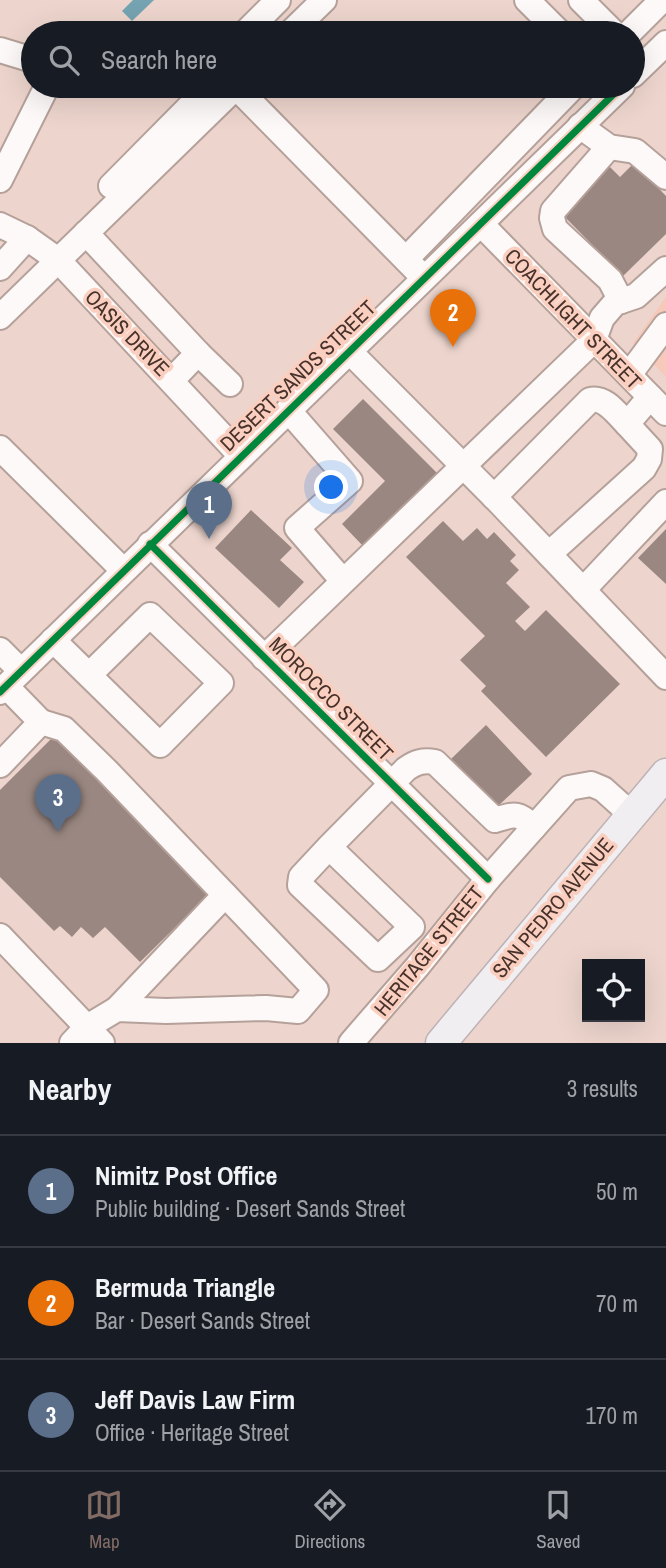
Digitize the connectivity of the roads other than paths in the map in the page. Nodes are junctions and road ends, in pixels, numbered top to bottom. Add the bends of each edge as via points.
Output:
1 (278, 0) edge
2 (324, 0) edge
3 (527, 0) edge
4 (581, 0) edge
5 (659, 5) edge
6 (257, 21) edge
7 (302, 21) edge
8 (547, 21) edge
9 (602, 21) edge
10 (642, 21) edge
11 (666, 43) edge
12 (0, 50) edge
13 (21, 56) edge
14 (645, 62) edge
15 (41, 98) edge
16 (199, 98) edge
17 (226, 98) edge
18 (248, 98) edge
19 (562, 98) edge
20 (607, 98) edge
21 (580, 126) junction
22 (609, 147) junction
23 (666, 177) edge
24 (0, 180) edge
25 (481, 224) junction
26 (0, 225) edge
27 (86, 233) junction
28 (27, 238) junction
29 (52, 256) junction
30 (405, 259) junction
31 (0, 268) edge
32 (666, 270) edge
33 (424, 278) junction
34 (621, 301) junction
35 (0, 317) edge
36 (666, 325) edge
37 (594, 340) junction
38 (349, 351) junction
39 (198, 353) junction
40 (629, 375) junction
41 (172, 380) junction
42 (230, 384) dead end
43 (658, 405) edge
44 (288, 410) junction
45 (627, 424) junction
46 (0, 448) edge
47 (241, 456) junction
48 (463, 466) junction
49 (494, 497) junction
50 (666, 502) edge
51 (150, 544) junction
52 (549, 554) junction
53 (123, 570) junction
54 (343, 581) junction
55 (583, 590) junction
56 (53, 640) junction
57 (0, 650) edge
58 (264, 657) junction
59 (89, 675) junction
60 (666, 677) edge
61 (9, 683) edge
62 (41, 722) junction
63 (11, 761) edge
64 (666, 774) edge
65 (392, 784) junction
66 (632, 815) junction
67 (534, 827) junction
68 (329, 847) junction
69 (488, 879) junction
70 (225, 895) junction
71 (0, 936) edge
72 (117, 1009) junction
73 (87, 1038) edge
74 (351, 1043) edge
75 (440, 1043) edge

1 - 6 street
2 - 7 street
3 - 8 street
4 - 9 street
5 - 10 street
11 - 14 street, DESERT SANDS STREET
12 - 13 street
15 - 24 street
16 - 29 street
17 - 27 street
18 - 30 street
19 - 30 street
20 - 21 street, DESERT SANDS STREET
21 - 22 street
21 - 25 street, DESERT SANDS STREET
22 - 23 street via 635,151
22 - 34 street via 553,211 552,218 555,229 610,280
25 - 33 street, DESERT SANDS STREET
25 - 37 street, COACHLIGHT STREET
26 - 28 street, OASIS DRIVE
27 - 29 street
27 - 39 street
28 - 29 street, OASIS DRIVE
28 - 31 street
29 - 35 street
29 - 41 street, OASIS DRIVE
30 - 33 street
32 - 34 street via 636,296
33 - 38 street, DESERT SANDS STREET
34 - 37 street via 602,318
36 - 40 street
37 - 40 street, COACHLIGHT STREET
37 - 48 street
38 - 44 street, DESERT SANDS STREET
38 - 48 street
39 - 41 street
39 - 42 street
40 - 43 street, COACHLIGHT STREET
41 - 47 street, OASIS DRIVE
43 - 45 street
44 - 47 street, DESERT SANDS STREET
44 - 54 street via 350,481 297,528
45 - 49 street via 602,401 590,400
45 - 52 street via 650,449 644,468
46 - 53 street
47 - 51 street, DESERT SANDS STREET
48 - 49 street
48 - 54 street
49 - 52 street
50 - 55 street
51 - 53 street, DESERT SANDS STREET
51 - 58 street, MOROCCO STREET
52 - 55 street
53 - 56 street, DESERT SANDS STREET
54 - 58 street
55 - 60 street
56 - 59 street
56 - 61 street, DESERT SANDS STREET
57 - 61 street
58 - 65 street, MOROCCO STREET
59 - 59 street via 160,745 221,683 150,615
61 - 62 street
62 - 63 street
62 - 70 street via 64,729
64 - 66 main road, SAN PEDRO AVENUE
65 - 67 street via 414,763 435,762 495,820 515,814
65 - 68 street
65 - 69 street, MOROCCO STREET
66 - 67 street, HERITAGE STREET via 603,789 581,784 569,788
66 - 75 main road, SAN PEDRO AVENUE
67 - 69 street, HERITAGE STREET
68 - 68 street via 301,877 300,885 378,959 412,927
69 - 74 street, HERITAGE STREET
70 - 72 street
70 - 72 street via 316,990 298,1011
71 - 73 street
72 - 73 street

